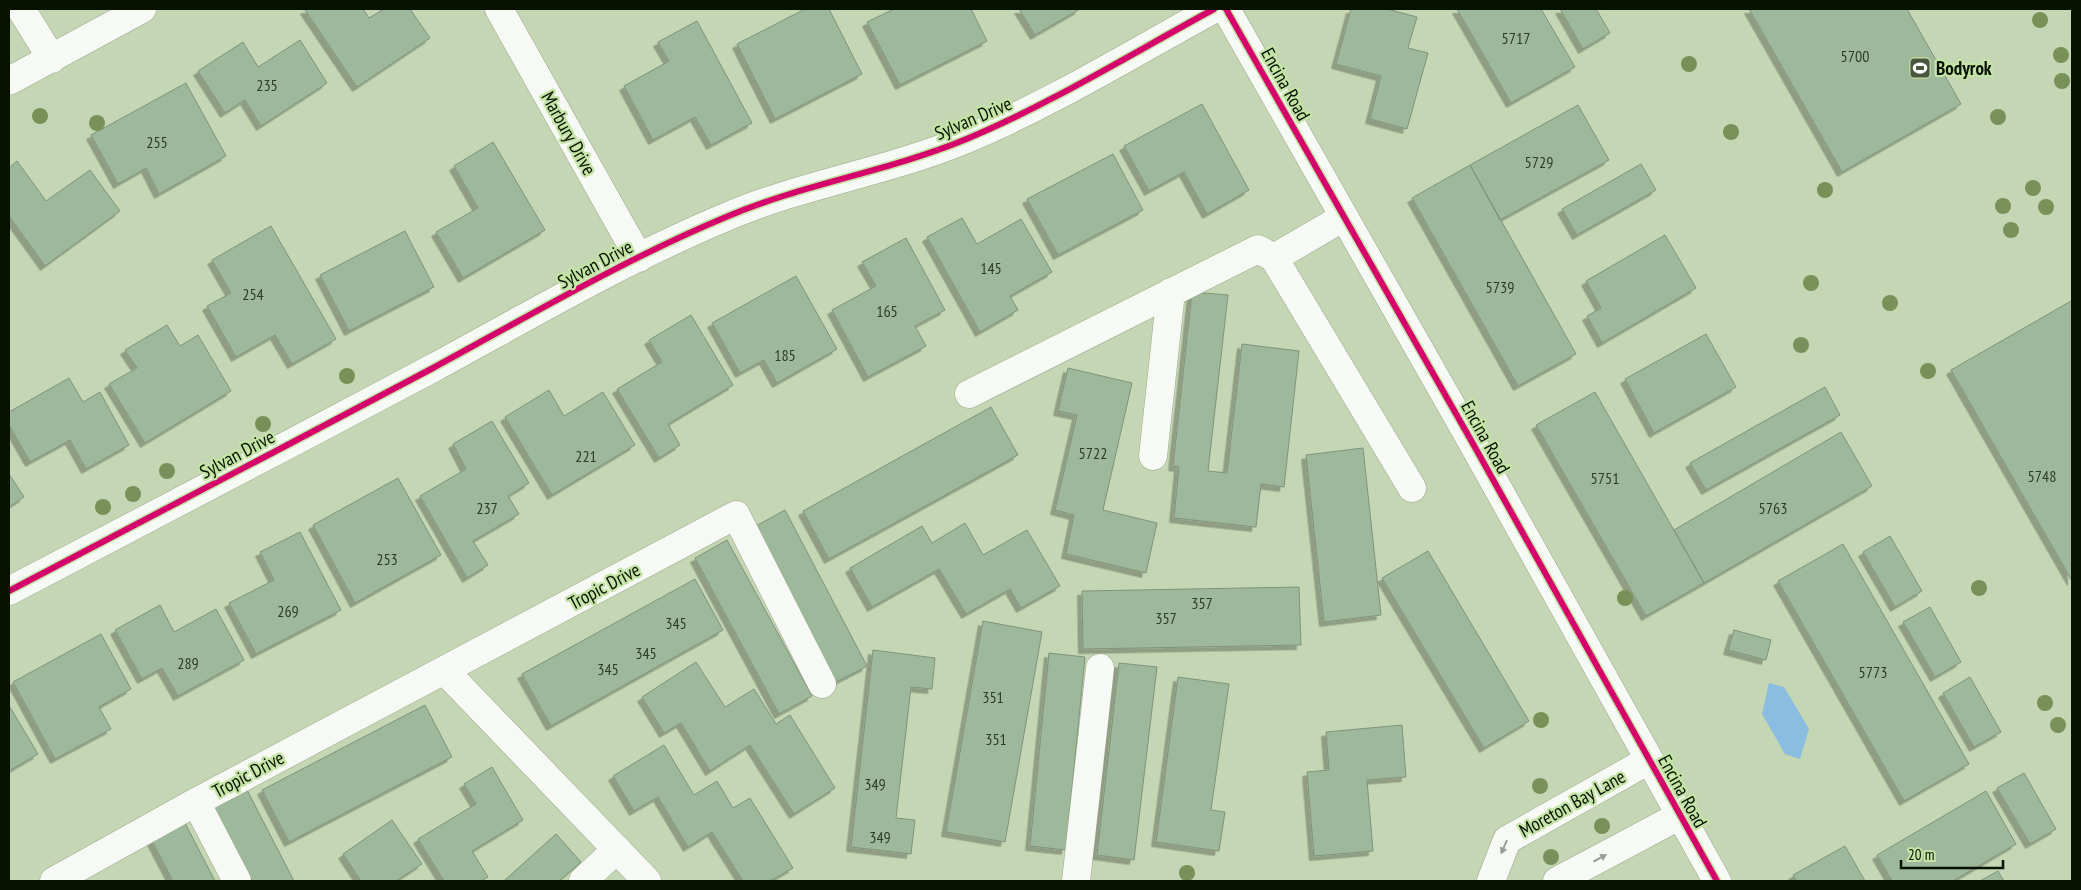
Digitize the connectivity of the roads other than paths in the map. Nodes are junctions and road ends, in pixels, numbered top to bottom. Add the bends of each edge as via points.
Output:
1 (21, 9) edge
2 (142, 9) edge
3 (499, 9) edge
4 (1214, 9) edge
5 (1226, 9) edge
6 (52, 58) junction
7 (9, 81) edge
8 (1344, 217) junction
9 (639, 258) junction
10 (1274, 258) junction
11 (1171, 292) junction
12 (969, 394) dead end
13 (1153, 456) dead end
14 (1412, 488) dead end
15 (9, 591) edge
16 (1100, 668) dead end
17 (445, 671) junction
18 (822, 684) dead end
19 (1649, 760) junction
20 (196, 802) junction
21 (1679, 816) junction
22 (617, 849) junction
23 (54, 881) edge
24 (237, 881) edge
25 (583, 881) edge
26 (647, 881) edge
27 (1076, 881) edge
28 (1491, 881) edge
29 (1557, 881) edge
30 (1717, 881) edge

1 - 6 street
2 - 6 street
3 - 9 street, Marbury Drive
4 - 9 street, Sylvan Drive via 1027,111 963,140 892,165 776,198 726,217
5 - 8 street, Encina Road
6 - 7 street
8 - 10 street
8 - 19 street, Encina Road
9 - 15 street, Sylvan Drive
10 - 11 street via 1258,249
10 - 14 street
11 - 12 street
11 - 13 street
16 - 27 street
17 - 18 street, Tropic Drive via 736,515
17 - 20 street, Tropic Drive
17 - 22 street
19 - 21 street, Encina Road
19 -> 28 street, Moreton Bay Lane via 1507,840
20 - 23 street, Tropic Drive
20 - 24 street
29 -> 21 street
21 - 30 street, Encina Road
22 - 25 street
22 - 26 street

